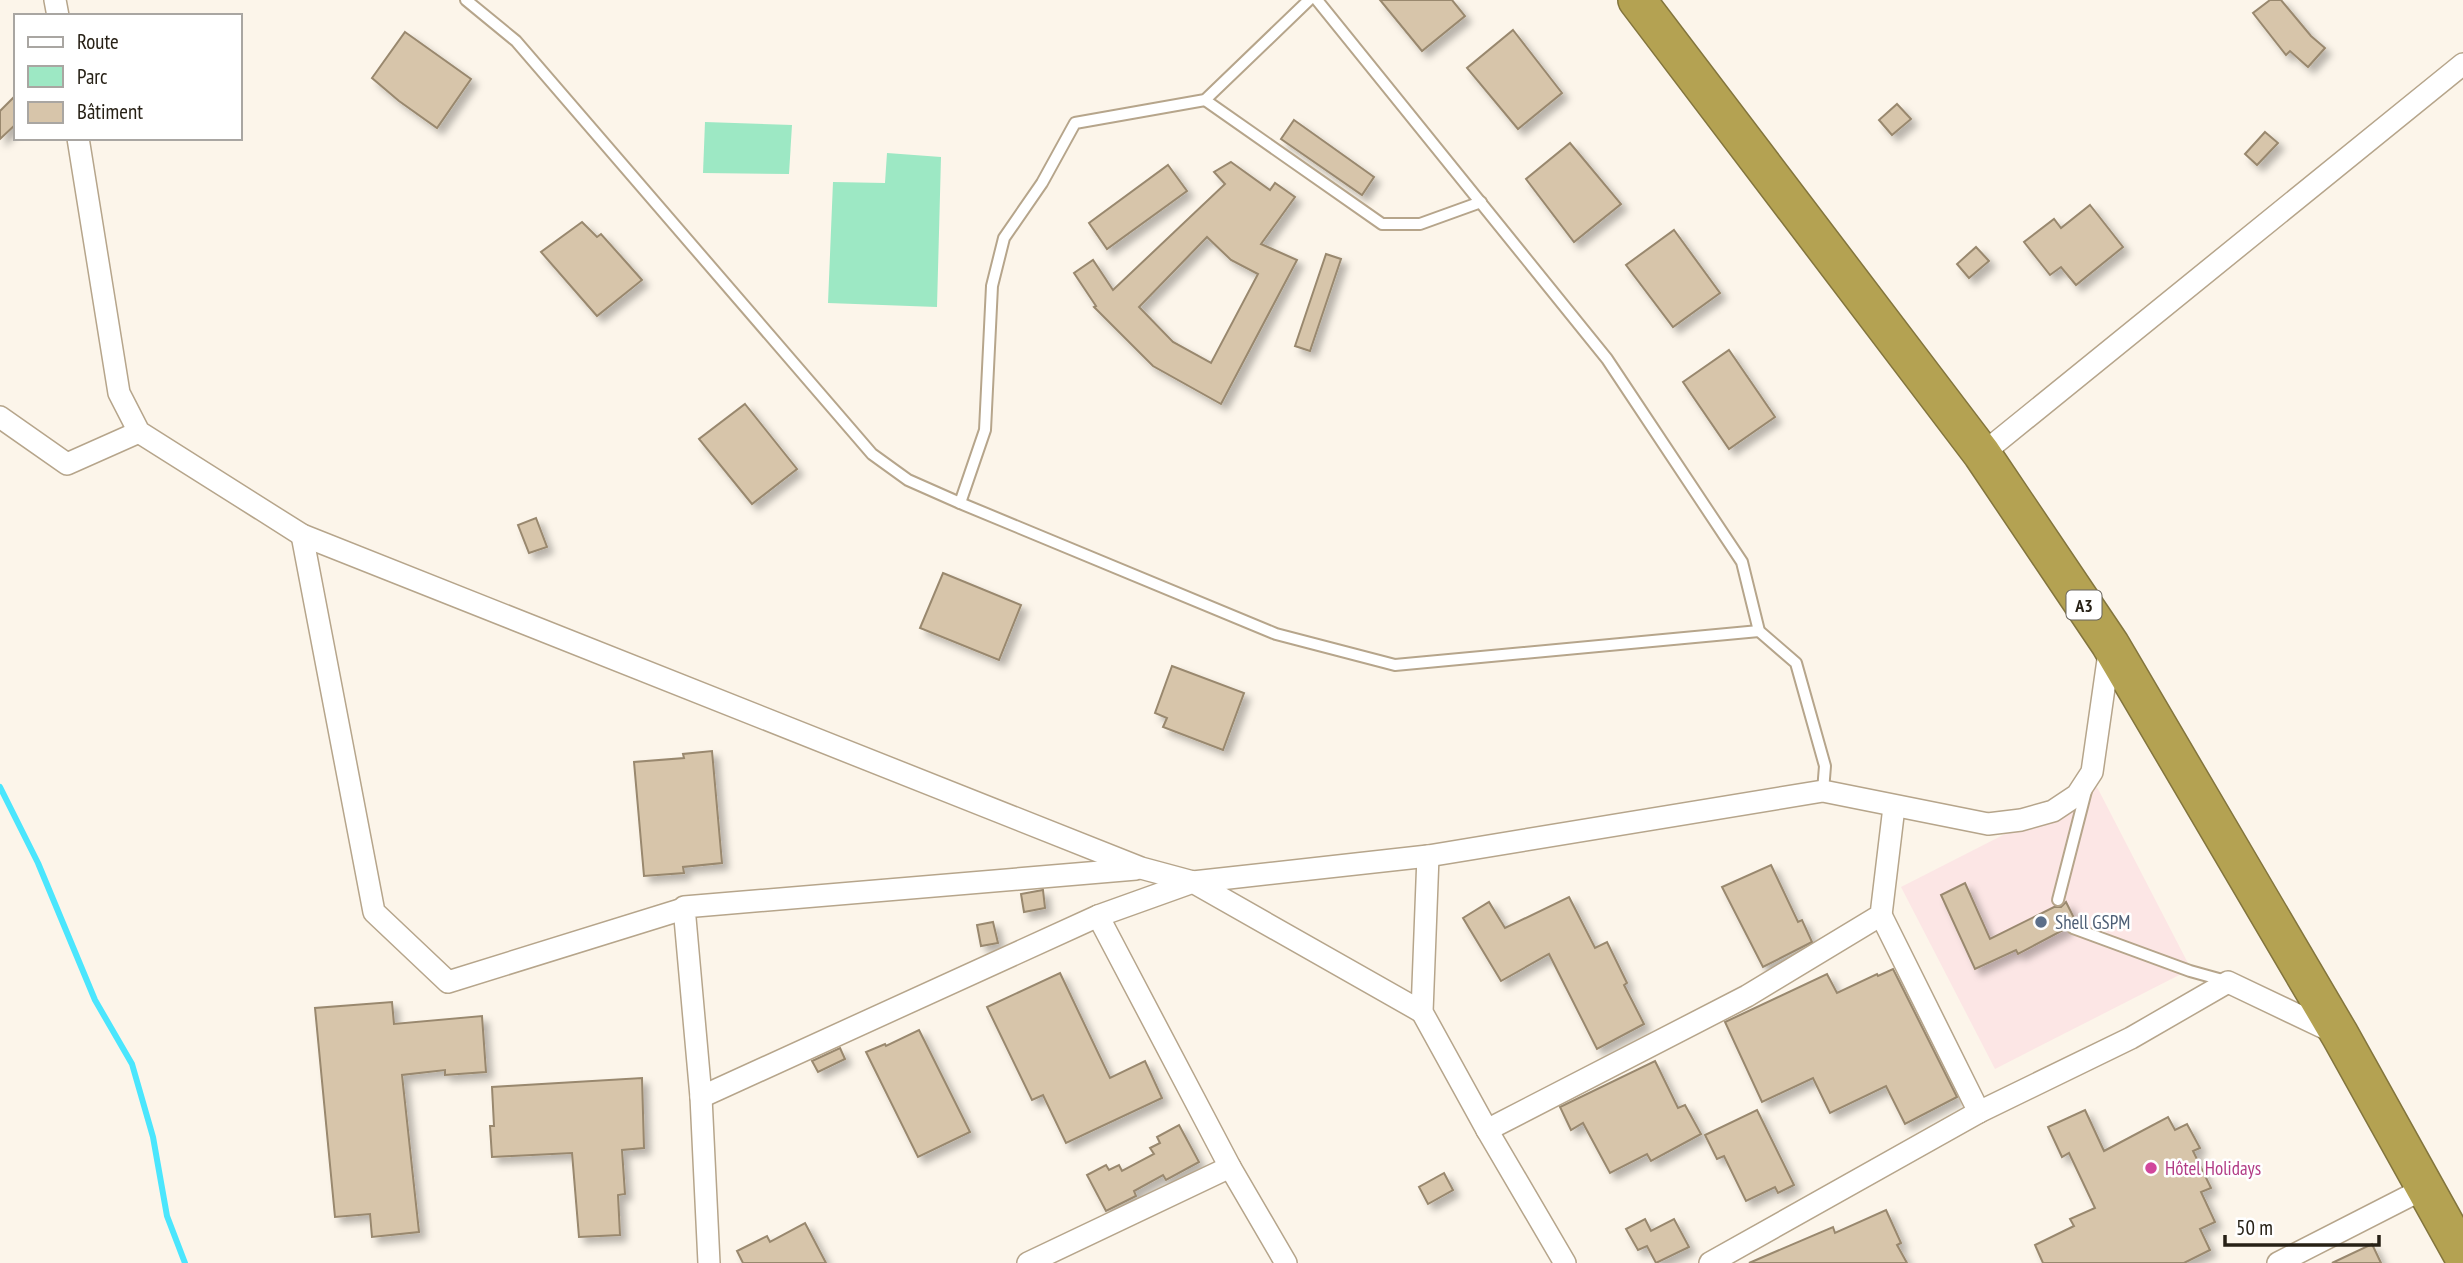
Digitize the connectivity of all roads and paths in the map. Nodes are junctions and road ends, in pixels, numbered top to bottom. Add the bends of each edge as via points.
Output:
1 (466, 0) edge
2 (1309, 0) edge
3 (1317, 0) edge
4 (1637, 0) edge
5 (2463, 64) edge
6 (1205, 100) junction
7 (78, 140) edge
8 (1481, 202) junction
9 (0, 417) edge
10 (139, 432) junction
11 (1982, 454) junction
12 (960, 503) junction
13 (302, 535) junction
14 (1759, 631) junction
15 (2110, 644) junction
16 (2092, 772) junction
17 (1823, 791) junction
18 (1894, 807) junction
19 (1428, 856) junction
20 (1141, 868) junction
21 (1193, 882) junction
22 (2058, 900) dead end
23 (683, 909) junction
24 (1881, 915) junction
25 (1098, 916) junction
26 (2073, 928) dead end
27 (2228, 982) junction
28 (1422, 1012) junction
29 (2340, 1035) junction
30 (701, 1097) junction
31 (1979, 1112) junction
32 (1487, 1130) junction
33 (1230, 1167) junction
34 (2425, 1188) junction
35 (2463, 1256) edge
36 (709, 1263) edge
37 (1028, 1263) edge
38 (1286, 1263) edge
39 (1565, 1263) edge
40 (1710, 1263) edge
41 (2278, 1263) edge

1 - 12 lane via 516,41 872,454 908,480
2 - 6 lane
3 - 8 lane
4 - 11 highway, A3
5 - 11 street
6 - 8 lane via 1382,224 1420,224
6 - 12 lane via 1075,123 1004,238 992,286 985,430
7 - 10 street via 119,393
8 - 14 lane via 1607,359 1742,562
9 - 10 street via 67,464
10 - 13 street
11 - 15 highway, A3
12 - 14 lane via 1276,634 1395,665
13 - 20 street
13 - 23 street via 374,912 448,982
14 - 17 lane via 1796,663 1825,766
15 - 16 street
15 - 29 highway, A3
16 - 18 street via 2077,795 2053,811 2021,820 1988,824
16 - 22 lane
17 - 18 street
17 - 19 street
18 - 24 street
19 - 21 street
19 - 28 street
20 - 21 street
20 - 23 street
21 - 25 street
21 - 28 street
23 - 30 street
24 - 31 street
24 - 32 street via 1747,996
25 - 30 street
25 - 33 street
26 - 27 lane
27 - 29 street
27 - 31 street via 2131,1038
28 - 32 street
29 - 34 highway, A3
30 - 36 street
31 - 40 street
32 - 39 street
33 - 37 street
33 - 38 street
34 - 35 highway, A3
34 - 41 street

